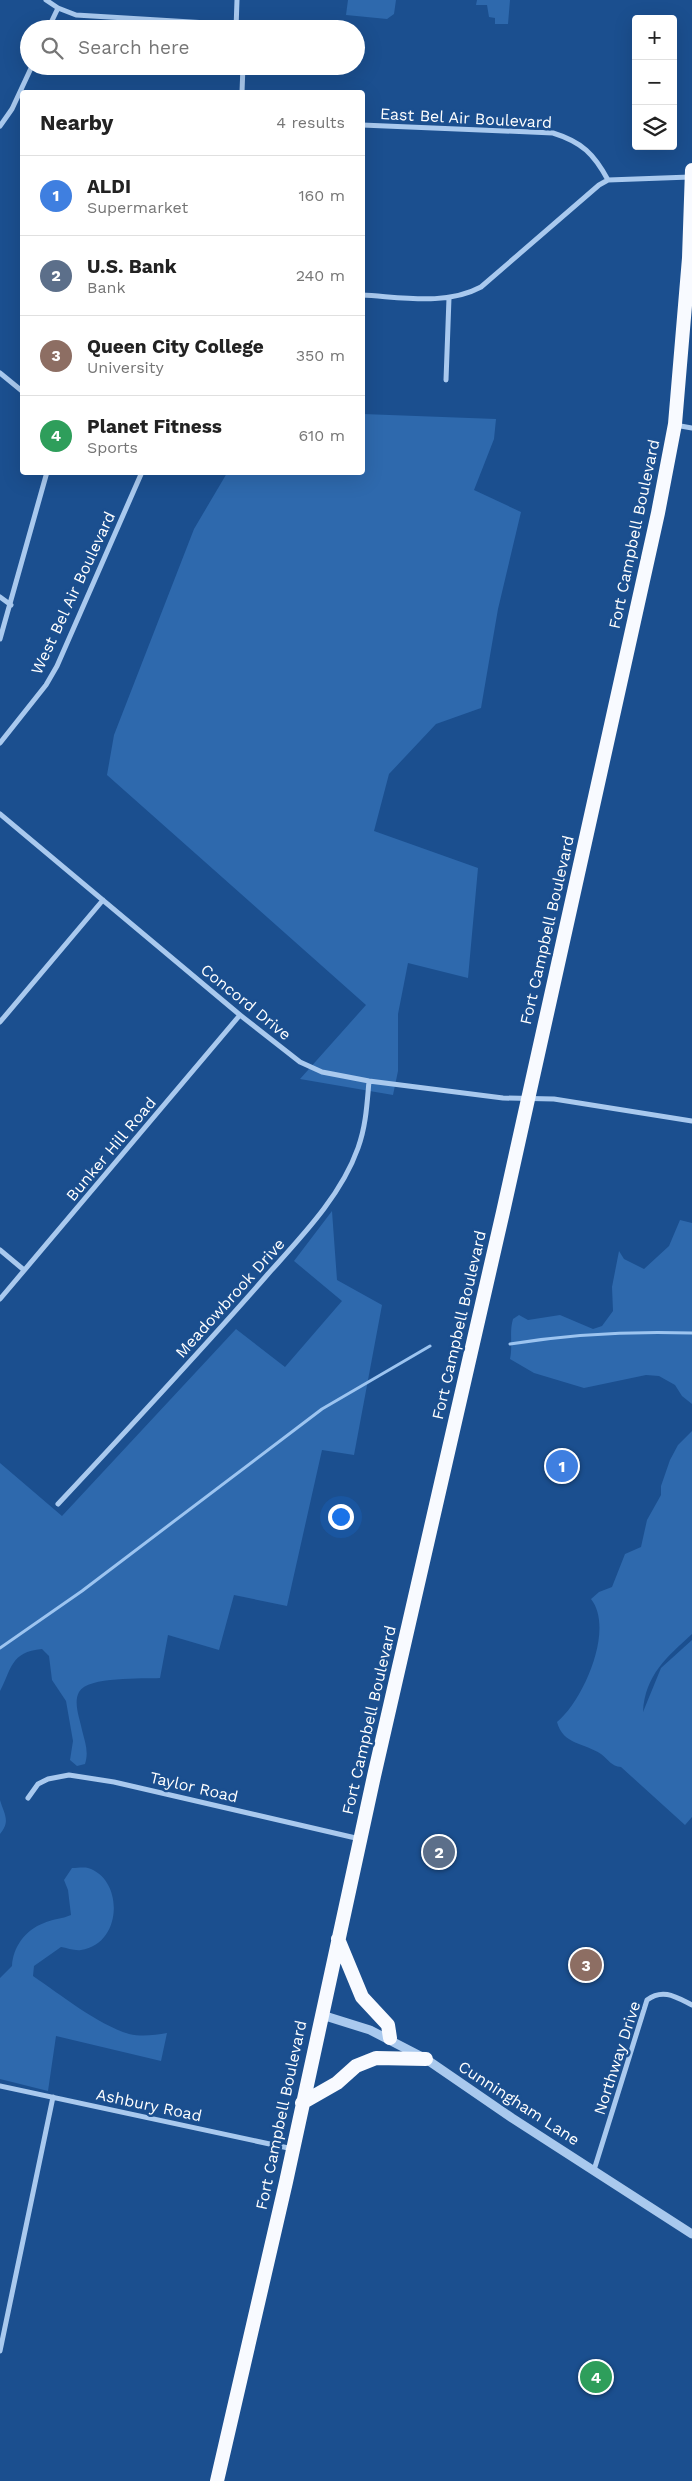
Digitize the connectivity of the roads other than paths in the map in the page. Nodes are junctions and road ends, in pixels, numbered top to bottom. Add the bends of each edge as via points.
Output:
1 (46, 0) edge
2 (237, 0) edge
3 (58, 8) junction
4 (52, 20) edge
5 (158, 20) edge
6 (236, 20) edge
7 (28, 75) edge
8 (243, 75) edge
9 (21, 90) edge
10 (242, 90) edge
11 (20, 92) edge
12 (365, 125) edge
13 (0, 126) edge
14 (692, 170) edge
15 (692, 177) edge
16 (608, 180) junction
17 (691, 258) edge
18 (365, 295) edge
19 (449, 298) junction
20 (0, 373) edge
21 (446, 380) dead end
22 (20, 389) edge
23 (675, 424) junction
24 (692, 428) edge
25 (46, 475) edge
26 (141, 475) edge
27 (0, 597) edge
28 (10, 605) junction
29 (0, 639) edge
30 (0, 743) edge
31 (0, 814) edge
32 (103, 900) junction
33 (240, 1015) junction
34 (0, 1022) edge
35 (369, 1081) junction
36 (527, 1098) junction
37 (692, 1121) edge
38 (0, 1250) edge
39 (24, 1270) junction
40 (0, 1299) edge
41 (58, 1504) dead end
42 (28, 1798) dead end
43 (361, 1839) junction
44 (338, 1939) junction
45 (692, 2005) edge
46 (322, 2015) junction
47 (390, 2038) junction
48 (426, 2059) junction
49 (0, 2086) edge
50 (53, 2097) junction
51 (302, 2104) junction
52 (293, 2149) junction
53 (594, 2170) junction
54 (692, 2234) edge
55 (0, 2351) edge
56 (217, 2481) edge

1 - 3 street
2 - 6 street
3 - 4 street
3 - 5 street via 76,15
7 - 9 street
8 - 10 street
11 - 13 street
12 - 16 street, East Bel Air Boulevard via 553,133 575,141 589,151
14 - 15 highway, Fort Campbell Boulevard
15 - 16 street
15 - 17 highway, Fort Campbell Boulevard
16 - 19 street via 598,185 481,287
17 - 23 highway, Fort Campbell Boulevard
18 - 19 street
19 - 21 street
20 - 22 street
23 - 24 street
23 - 36 highway, Fort Campbell Boulevard via 642,588
25 - 28 street
26 - 30 street, West Bel Air Boulevard via 57,666
27 - 28 street
28 - 29 street
31 - 32 street, Concord Drive
32 - 33 street, Concord Drive
32 - 34 street
33 - 35 street, Concord Drive via 300,1062 322,1072
33 - 39 street, Bunker Hill Road
35 - 36 street, Concord Drive via 503,1098
35 - 41 street, Meadowbrook Drive via 366,1122 358,1149 341,1183 320,1213 228,1322
36 - 37 street, Concord Drive via 554,1099
36 - 43 highway, Fort Campbell Boulevard
38 - 39 street
39 - 40 street, Bunker Hill Road
42 - 43 street, Taylor Road via 38,1784 69,1775 114,1782
43 - 44 highway, Fort Campbell Boulevard
44 - 46 highway, Fort Campbell Boulevard
44 - 47 highway via 362,1997 388,2026
45 - 53 street, Northway Drive via 668,1993 655,1994 647,2000
46 - 47 street, Cunningham Lane
46 - 51 highway, Fort Campbell Boulevard
47 - 48 street, Cunningham Lane
48 - 51 highway via 376,2058 356,2066 337,2083
48 - 53 street, Cunningham Lane
49 - 50 street, Ashbury Road
50 - 52 street, Ashbury Road
50 - 55 street
51 - 52 highway, Fort Campbell Boulevard
52 - 56 highway, Fort Campbell Boulevard
53 - 54 street, Cunningham Lane

